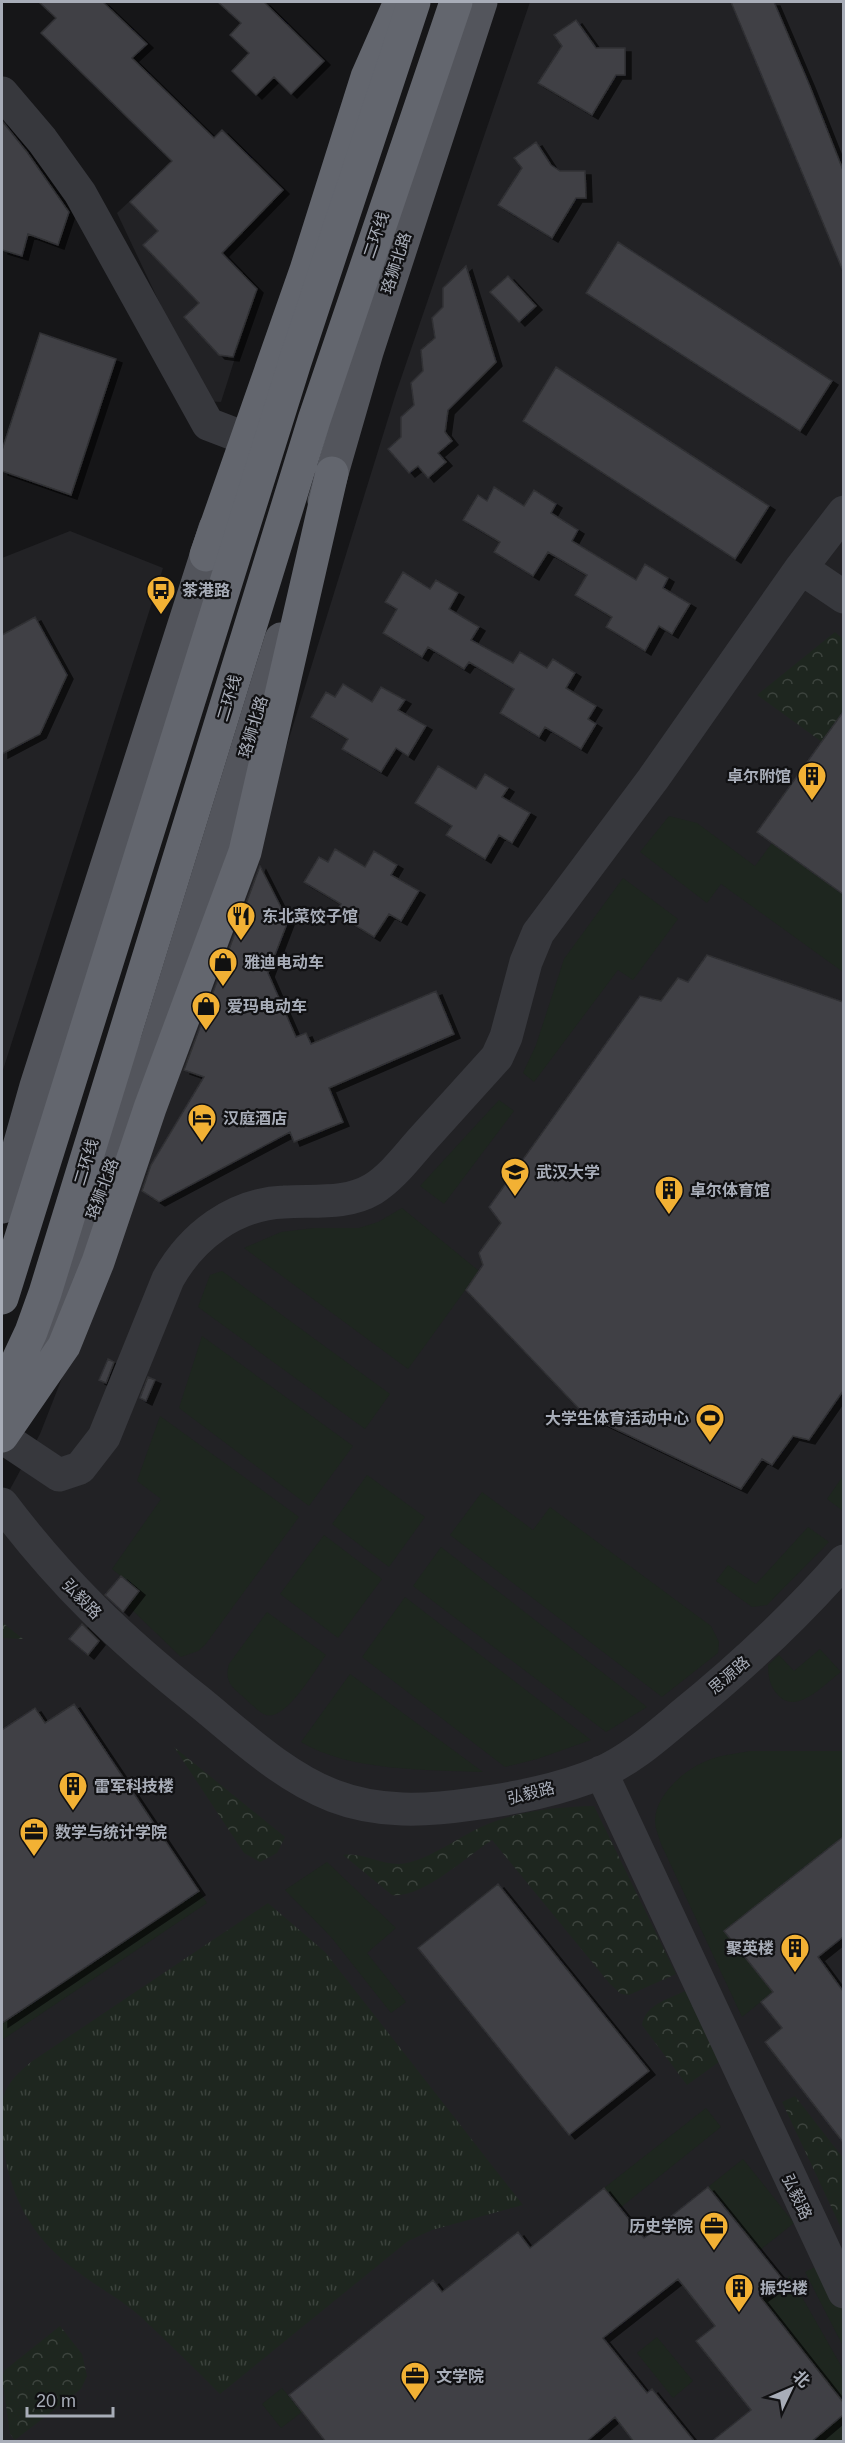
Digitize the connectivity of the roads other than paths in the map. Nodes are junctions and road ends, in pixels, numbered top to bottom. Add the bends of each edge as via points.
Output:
1 (388, 2) edge
2 (400, 2) edge
3 (414, 2) edge
4 (456, 2) edge
5 (481, 2) edge
6 (2, 93) edge
7 (242, 437) junction
8 (332, 473) junction
9 (843, 512) edge
10 (206, 555) junction
11 (801, 568) junction
12 (843, 597) edge
13 (60, 1016) junction
14 (157, 1041) junction
15 (2, 1207) edge
16 (2, 1298) edge
17 (2, 1394) edge
18 (3, 1440) edge
19 (2, 1504) edge
20 (843, 1561) edge
21 (601, 1772) junction
22 (843, 2292) edge

1 - 7 main road
2 - 10 highway via 367,77 306,270
3 - 16 highway, bridge via 294,362
4 - 17 highway, 二环线, bridge via 314,420 45,1293
5 - 8 main road, 珞狮北路 via 367,352
6 - 7 street via 80,193 208,424
7 - 10 main road
8 - 14 main road, 珞狮北路
8 - 18 highway, bridge via 245,852 150,1108 98,1262 64,1346
9 - 11 street
10 - 13 main road
11 - 12 street
11 - 18 street via 653,779 547,921 532,947 497,1057 385,1180 357,1197 245,1209 212,1227 182,1257 168,1279 104,1437 80,1468 59,1475
13 - 14 main road
13 - 15 main road
14 - 18 main road, 珞狮北路 via 23,1398
19 - 21 street, 弘毅路 via 61,1578 101,1620 271,1759 326,1792 366,1806 445,1808 527,1796
20 - 21 street, 思源路 via 788,1621 722,1682 654,1738
21 - 22 street, 弘毅路

